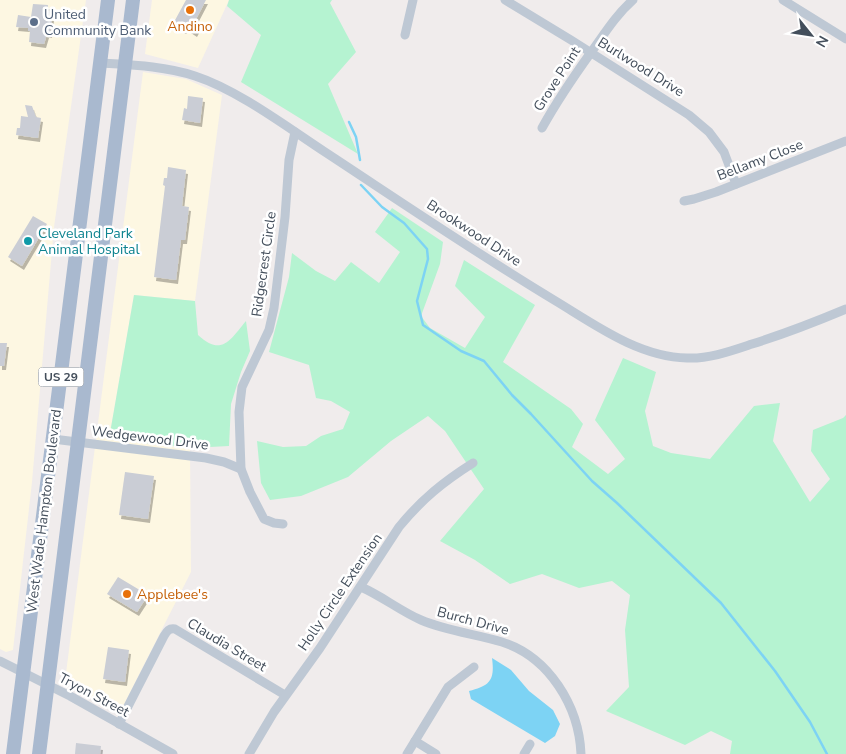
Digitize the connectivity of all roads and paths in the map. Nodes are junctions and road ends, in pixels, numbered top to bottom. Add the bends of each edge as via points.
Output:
1 (108, 0) edge
2 (133, 0) edge
3 (413, 0) edge
4 (504, 0) edge
5 (633, 0) edge
6 (783, 0) edge
7 (405, 35) dead end
8 (846, 39) edge
9 (591, 52) junction
10 (100, 63) junction
11 (125, 64) junction
12 (542, 128) dead end
13 (295, 132) junction
14 (846, 142) edge
15 (736, 184) junction
16 (684, 201) dead end
17 (846, 309) edge
18 (53, 439) junction
19 (78, 442) junction
20 (473, 463) dead end
21 (241, 469) junction
22 (283, 524) dead end
23 (361, 587) junction
24 (0, 661) edge
25 (474, 667) dead end
26 (23, 673) junction
27 (48, 685) junction
28 (285, 695) junction
29 (119, 724) junction
30 (415, 740) junction
31 (530, 744) dead end
32 (13, 754) edge
33 (39, 754) edge
34 (173, 754) edge
35 (249, 754) edge
36 (407, 754) edge
37 (436, 754) edge
38 (524, 754) edge
39 (581, 754) edge

1 - 10 main road, West Wade Hampton Boulevard / US 29
2 - 11 main road, West Wade Hampton Boulevard / US 29
3 - 7 street
4 - 9 street, Burlwood Drive
5 - 9 street, Grove Point via 614,19
6 - 8 street
9 - 12 street, Grove Point
9 - 15 street, Burlwood Drive via 702,125 724,152
10 - 11 street, Brookwood Drive
10 - 18 main road, West Wade Hampton Boulevard / US 29
11 - 13 street, Brookwood Drive via 144,65 210,81
11 - 19 main road, West Wade Hampton Boulevard / US 29
13 - 17 street, Brookwood Drive via 520,279 614,335 654,352 684,358 713,356
13 - 21 street, Ridgecrest Circle via 289,160 274,308 240,398
14 - 15 street, Bellamy Close
15 - 16 street, Bellamy Close
18 - 19 street, Wedgewood Drive
18 - 26 main road, West Wade Hampton Boulevard / US 29
19 - 21 street, Wedgewood Drive via 206,458
19 - 27 main road, West Wade Hampton Boulevard / US 29
20 - 23 street, Holly Circle Extension via 434,490 414,509
21 - 22 street, Ridgecrest Circle via 264,519
23 - 28 street, Holly Circle Extension
23 - 39 street, Burch Drive via 421,620 504,642 535,659 557,684 571,708
24 - 26 street, Tryon Street
25 - 30 street via 448,687
26 - 27 street, Tryon Street
26 - 32 main road, West Wade Hampton Boulevard / US 29
27 - 29 street, Tryon Street
27 - 33 main road, West Wade Hampton Boulevard / US 29
28 - 29 street, Claudia Street via 172,628 164,636
28 - 35 street, Holly Circle Extension
29 - 34 street, Tryon Street
30 - 36 street
30 - 37 street
31 - 38 street

